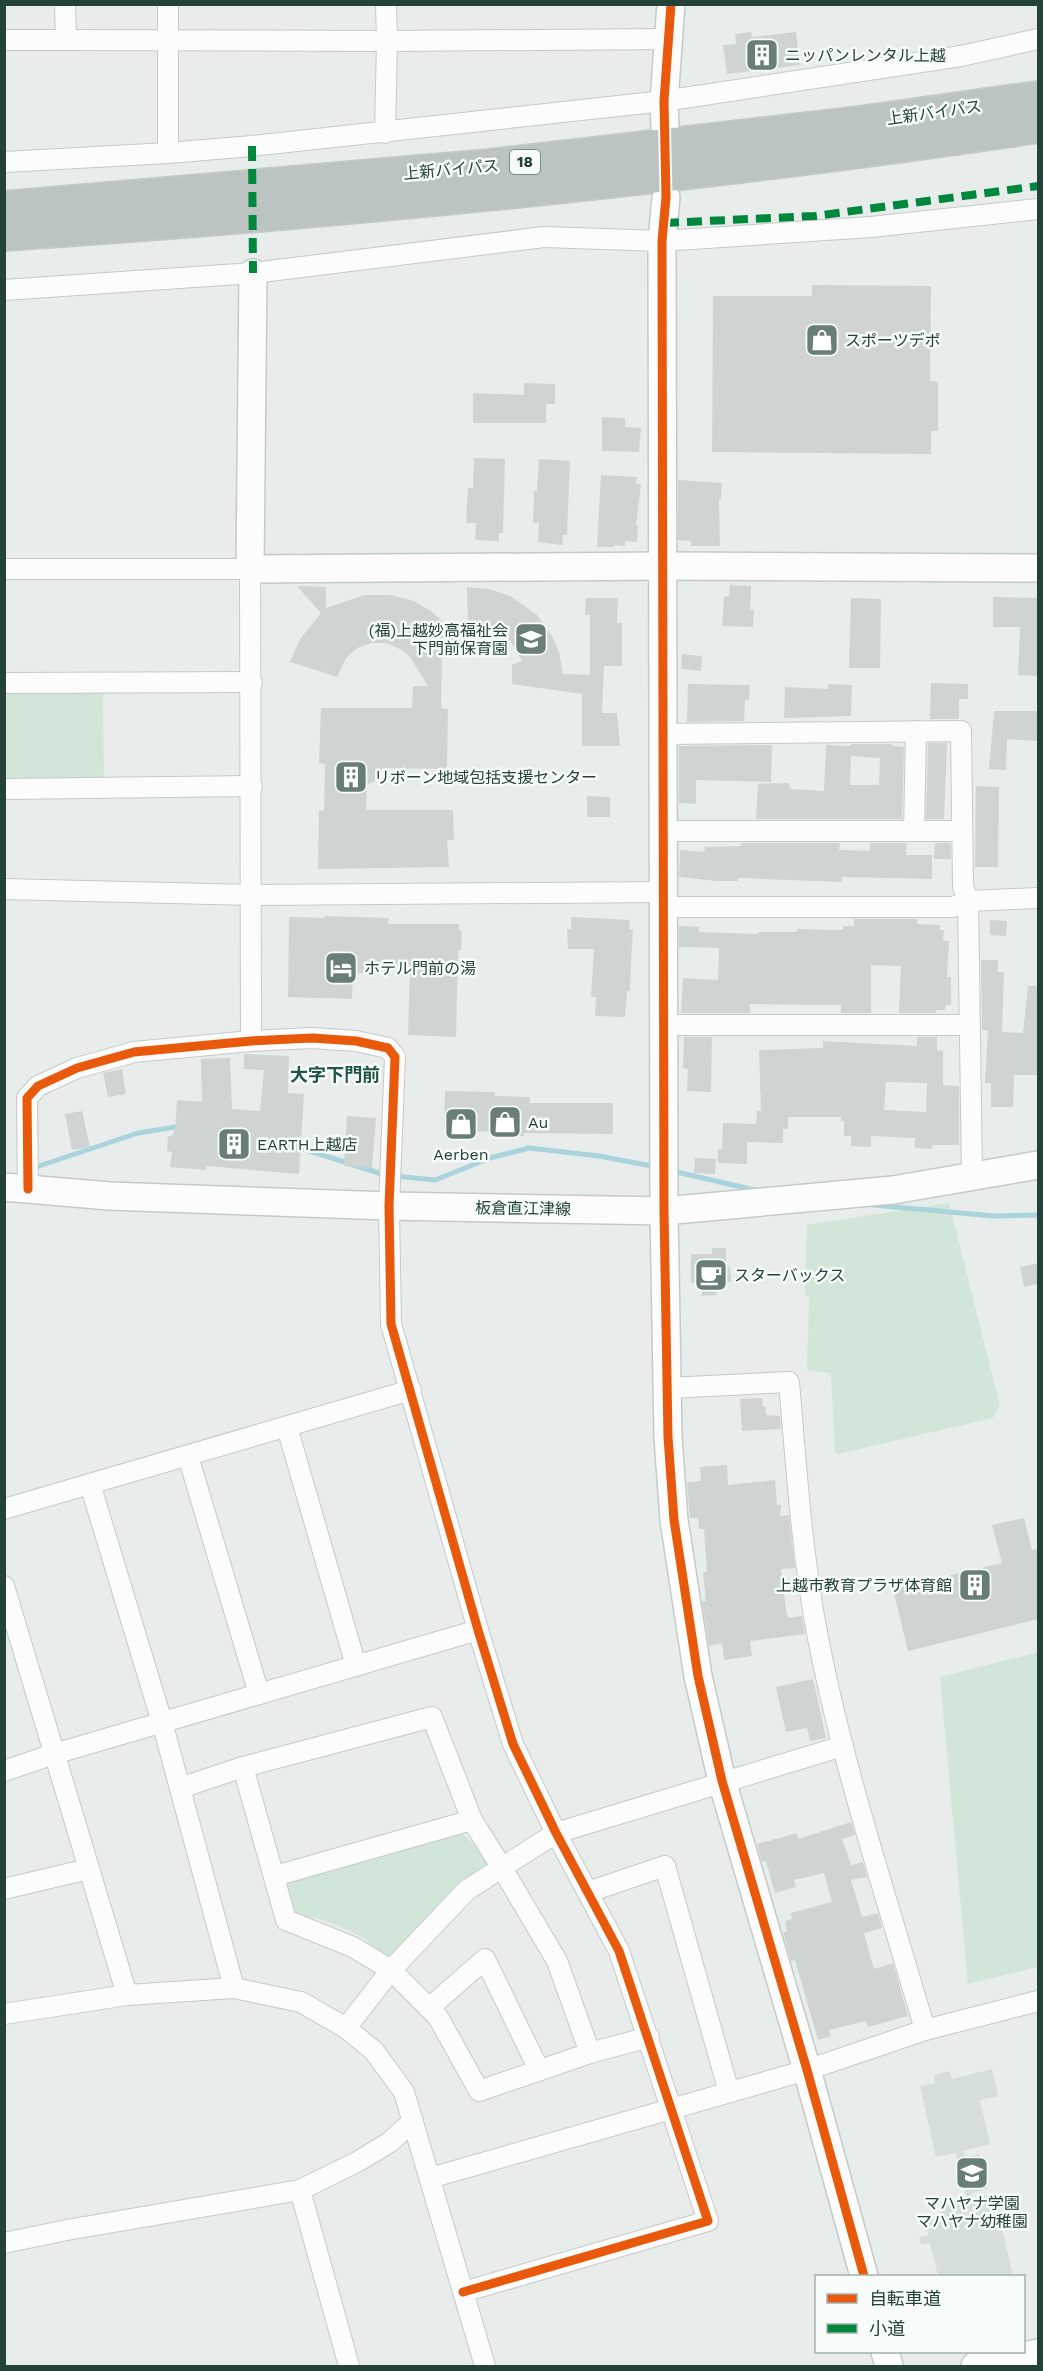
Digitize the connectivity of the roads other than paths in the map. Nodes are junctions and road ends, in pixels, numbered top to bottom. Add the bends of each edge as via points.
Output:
1 (65, 4) edge
2 (168, 4) edge
3 (386, 4) edge
4 (671, 4) edge
5 (668, 39) junction
6 (1038, 39) edge
7 (4, 40) edge
8 (66, 40) junction
9 (169, 41) junction
10 (387, 41) junction
11 (1038, 89) edge
12 (1038, 98) edge
13 (937, 112) junction
14 (665, 114) junction
15 (1038, 126) edge
16 (385, 133) junction
17 (168, 153) junction
18 (4, 162) edge
19 (666, 197) dead end
20 (4, 208) edge
21 (1038, 208) edge
22 (4, 234) edge
23 (662, 241) junction
24 (253, 273) junction
25 (4, 290) edge
26 (664, 566) junction
27 (1038, 568) edge
28 (4, 569) edge
29 (250, 569) junction
30 (252, 681) junction
31 (4, 683) edge
32 (915, 731) junction
33 (663, 734) junction
34 (252, 786) junction
35 (4, 789) edge
36 (664, 831) junction
37 (914, 831) junction
38 (961, 831) junction
39 (4, 889) edge
40 (252, 895) junction
41 (1038, 898) edge
42 (663, 900) junction
43 (968, 901) junction
44 (664, 1025) junction
45 (969, 1025) junction
46 (251, 1041) junction
47 (1038, 1165) edge
48 (972, 1176) junction
49 (16, 1188) edge
50 (389, 1206) junction
51 (664, 1211) junction
52 (668, 1388) junction
53 (411, 1390) junction
54 (287, 1426) junction
55 (188, 1456) junction
56 (90, 1484) junction
57 (4, 1509) edge
58 (4, 1586) edge
59 (478, 1630) junction
60 (356, 1666) junction
61 (260, 1694) junction
62 (162, 1722) junction
63 (843, 1746) junction
64 (54, 1754) junction
65 (243, 1767) junction
66 (4, 1771) edge
67 (722, 1781) junction
68 (180, 1788) junction
69 (472, 1820) junction
70 (556, 1833) junction
71 (502, 1868) junction
72 (88, 1869) junction
73 (275, 1876) junction
74 (4, 1889) edge
75 (588, 1893) junction
76 (391, 1970) junction
77 (234, 1988) junction
78 (127, 1995) junction
79 (1038, 2001) edge
80 (429, 2008) junction
81 (4, 2014) edge
82 (346, 2028) junction
83 (925, 2030) junction
84 (649, 2037) junction
85 (590, 2053) junction
86 (539, 2070) junction
87 (807, 2070) junction
88 (729, 2092) junction
89 (671, 2108) junction
90 (413, 2121) junction
91 (430, 2178) junction
92 (300, 2190) junction
93 (4, 2243) edge
94 (863, 2275) edge
95 (463, 2292) junction
96 (1038, 2353) edge
97 (349, 2367) edge
98 (485, 2367) edge
99 (975, 2367) edge

1 - 8 street
2 - 9 street
3 - 10 street
4 - 5 street
5 - 10 street
5 - 14 street
6 - 14 street
7 - 8 street
8 - 9 street
9 - 10 street
9 - 17 street
10 - 16 street
11 - 13 highway
12 - 13 highway, 上新バイパス / 18
13 - 20 highway, 上新バイパス / 18 via 490,166
14 - 16 street
15 - 22 highway, 上新バイパス / 18 via 856,153 493,194
16 - 17 street
17 - 18 street
19 - 23 street
21 - 23 street via 871,227
23 - 24 street via 544,237
23 - 26 street
24 - 25 street
24 - 29 street
26 - 27 street
26 - 29 street
26 - 33 street
28 - 29 street
29 - 30 street
30 - 31 street
30 - 34 street
32 - 33 street
32 - 37 street
32 - 38 street via 961,731
33 - 36 street
34 - 35 street
34 - 40 street
36 - 37 street
36 - 42 street
37 - 38 street
38 - 43 street via 963,886
39 - 40 street
40 - 42 street
40 - 46 street
41 - 43 street
42 - 43 street via 953,907
42 - 44 street
43 - 45 street
44 - 45 street
44 - 51 street
45 - 48 street
46 - 49 street via 134,1052 77,1068 38,1086 27,1098
46 - 50 street via 312,1038 388,1048 394,1057
47 - 48 street, 板倉直江津線
48 - 51 street, 板倉直江津線 via 893,1190
49 - 50 street, 板倉直江津線 via 109,1196
50 - 51 street, 板倉直江津線
50 - 53 street via 391,1324
51 - 52 street
52 - 63 street via 789,1382 815,1622
52 - 67 street via 674,1520 698,1676
53 - 54 street
53 - 59 street
54 - 55 street
54 - 60 street
55 - 56 street
55 - 61 street
56 - 57 street
56 - 62 street
58 - 64 street
59 - 60 street
59 - 70 street via 513,1744
60 - 61 street
61 - 62 street
62 - 64 street
62 - 68 street
63 - 67 street
63 - 83 street
64 - 66 street
64 - 72 street
65 - 68 street
65 - 69 street via 432,1717
65 - 73 street
67 - 70 street
67 - 87 street
68 - 77 street
69 - 71 street
69 - 73 street
70 - 71 street
70 - 75 street
71 - 76 street via 468,1890
71 - 85 street via 557,1961
72 - 74 street
72 - 78 street
73 - 76 street via 286,1920 353,1947
75 - 84 street via 620,1951
75 - 88 street via 665,1866
76 - 80 street
76 - 82 street
77 - 78 street
77 - 82 street via 301,2001
78 - 81 street
79 - 83 street
80 - 86 street via 438,2017 479,2091
80 - 86 street via 485,1959
82 - 90 street via 374,2051 404,2092
83 - 87 street
84 - 85 street
84 - 89 street
85 - 86 street
87 - 88 street
87 - 94 street
88 - 89 street
89 - 91 street
89 - 95 street via 708,2221
90 - 91 street
90 - 92 street via 382,2147
91 - 95 street
92 - 93 street
92 - 97 street
95 - 98 street
96 - 99 street

